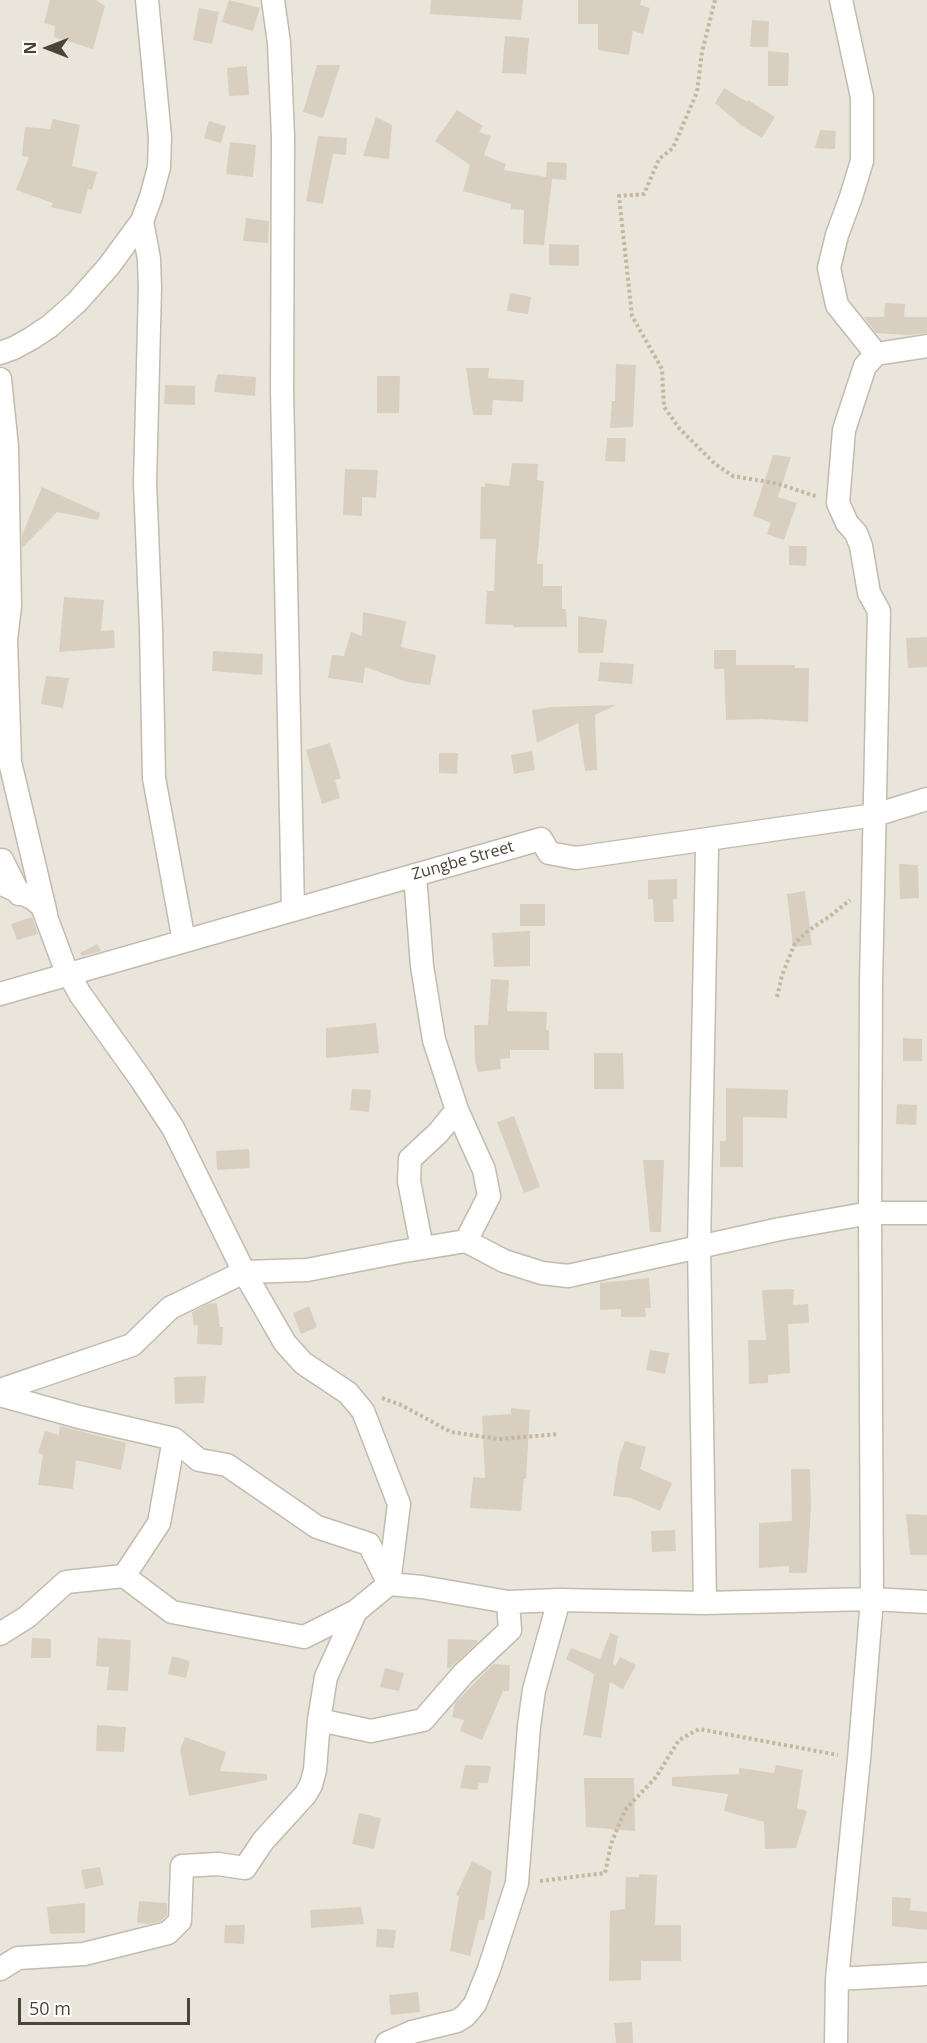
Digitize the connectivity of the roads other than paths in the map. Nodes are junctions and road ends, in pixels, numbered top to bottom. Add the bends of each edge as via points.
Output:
1 (147, 0) edge
2 (273, 0) edge
3 (841, 0) edge
4 (141, 221) junction
5 (927, 346) edge
6 (0, 352) edge
7 (876, 354) junction
8 (0, 379) edge
9 (927, 799) edge
10 (875, 814) junction
11 (707, 849) dead end
12 (0, 866) edge
13 (416, 875) junction
14 (0, 883) edge
15 (293, 910) junction
16 (184, 941) junction
17 (62, 976) junction
18 (0, 994) edge
19 (457, 1110) junction
20 (870, 1213) junction
21 (927, 1213) edge
22 (466, 1241) junction
23 (699, 1246) junction
24 (422, 1248) junction
25 (244, 1272) junction
26 (0, 1389) edge
27 (0, 1395) edge
28 (174, 1439) junction
29 (124, 1576) junction
30 (389, 1584) junction
31 (873, 1599) junction
32 (559, 1600) junction
33 (508, 1602) junction
34 (927, 1602) edge
35 (705, 1603) junction
36 (356, 1611) junction
37 (0, 1634) edge
38 (319, 1720) junction
39 (0, 1969) edge
40 (927, 1974) edge
41 (837, 1979) junction
42 (387, 2043) edge
43 (836, 2043) edge

1 - 4 street via 160,137 159,167
2 - 15 street via 284,137 282,391
3 - 7 street via 862,97 862,161 829,268 837,305
4 - 6 street via 77,302 41,332
4 - 16 street via 150,278 145,483 154,778
5 - 7 street
7 - 10 street via 865,366 844,430 838,503 861,546 869,593 879,611
8 - 17 street via 8,458 9,762
9 - 10 street, Zungbe Street
10 - 13 street, Zungbe Street via 576,858 549,853 541,839
10 - 20 street
11 - 23 street
12 - 17 street via 2,861
13 - 15 street, Zungbe Street
13 - 19 street via 422,966 434,1040
14 - 25 street via 42,906 64,965 80,994 173,1128
15 - 16 street, Zungbe Street
16 - 17 street, Zungbe Street
17 - 18 street, Zungbe Street
19 - 22 street via 484,1170 489,1196
19 - 24 street via 410,1159 409,1181
20 - 21 street
20 - 23 street
20 - 31 street
22 - 23 street via 513,1264 568,1276
22 - 24 street
23 - 35 street
24 - 25 street via 308,1270
25 - 26 street via 170,1308 132,1345
25 - 30 street via 294,1354 348,1393 363,1411 399,1504
27 - 28 street
28 - 29 street via 159,1522
28 - 30 street via 200,1460 227,1465 317,1527 369,1544
29 - 36 street via 172,1612 304,1637
29 - 37 street via 66,1582 27,1617
30 - 33 street
30 - 36 street
31 - 34 street
31 - 35 street
31 - 41 street
32 - 33 street
32 - 35 street
32 - 42 street via 534,1690 517,1883 489,1969 475,2004 465,2016
33 - 38 street via 510,1630 463,1674 423,1720 371,1731
36 - 38 street via 326,1677
38 - 39 street via 315,1770 305,1795 263,1841 245,1868 218,1864 182,1866 180,1921 172,1930 84,1954 18,1958
40 - 41 street
41 - 43 street

